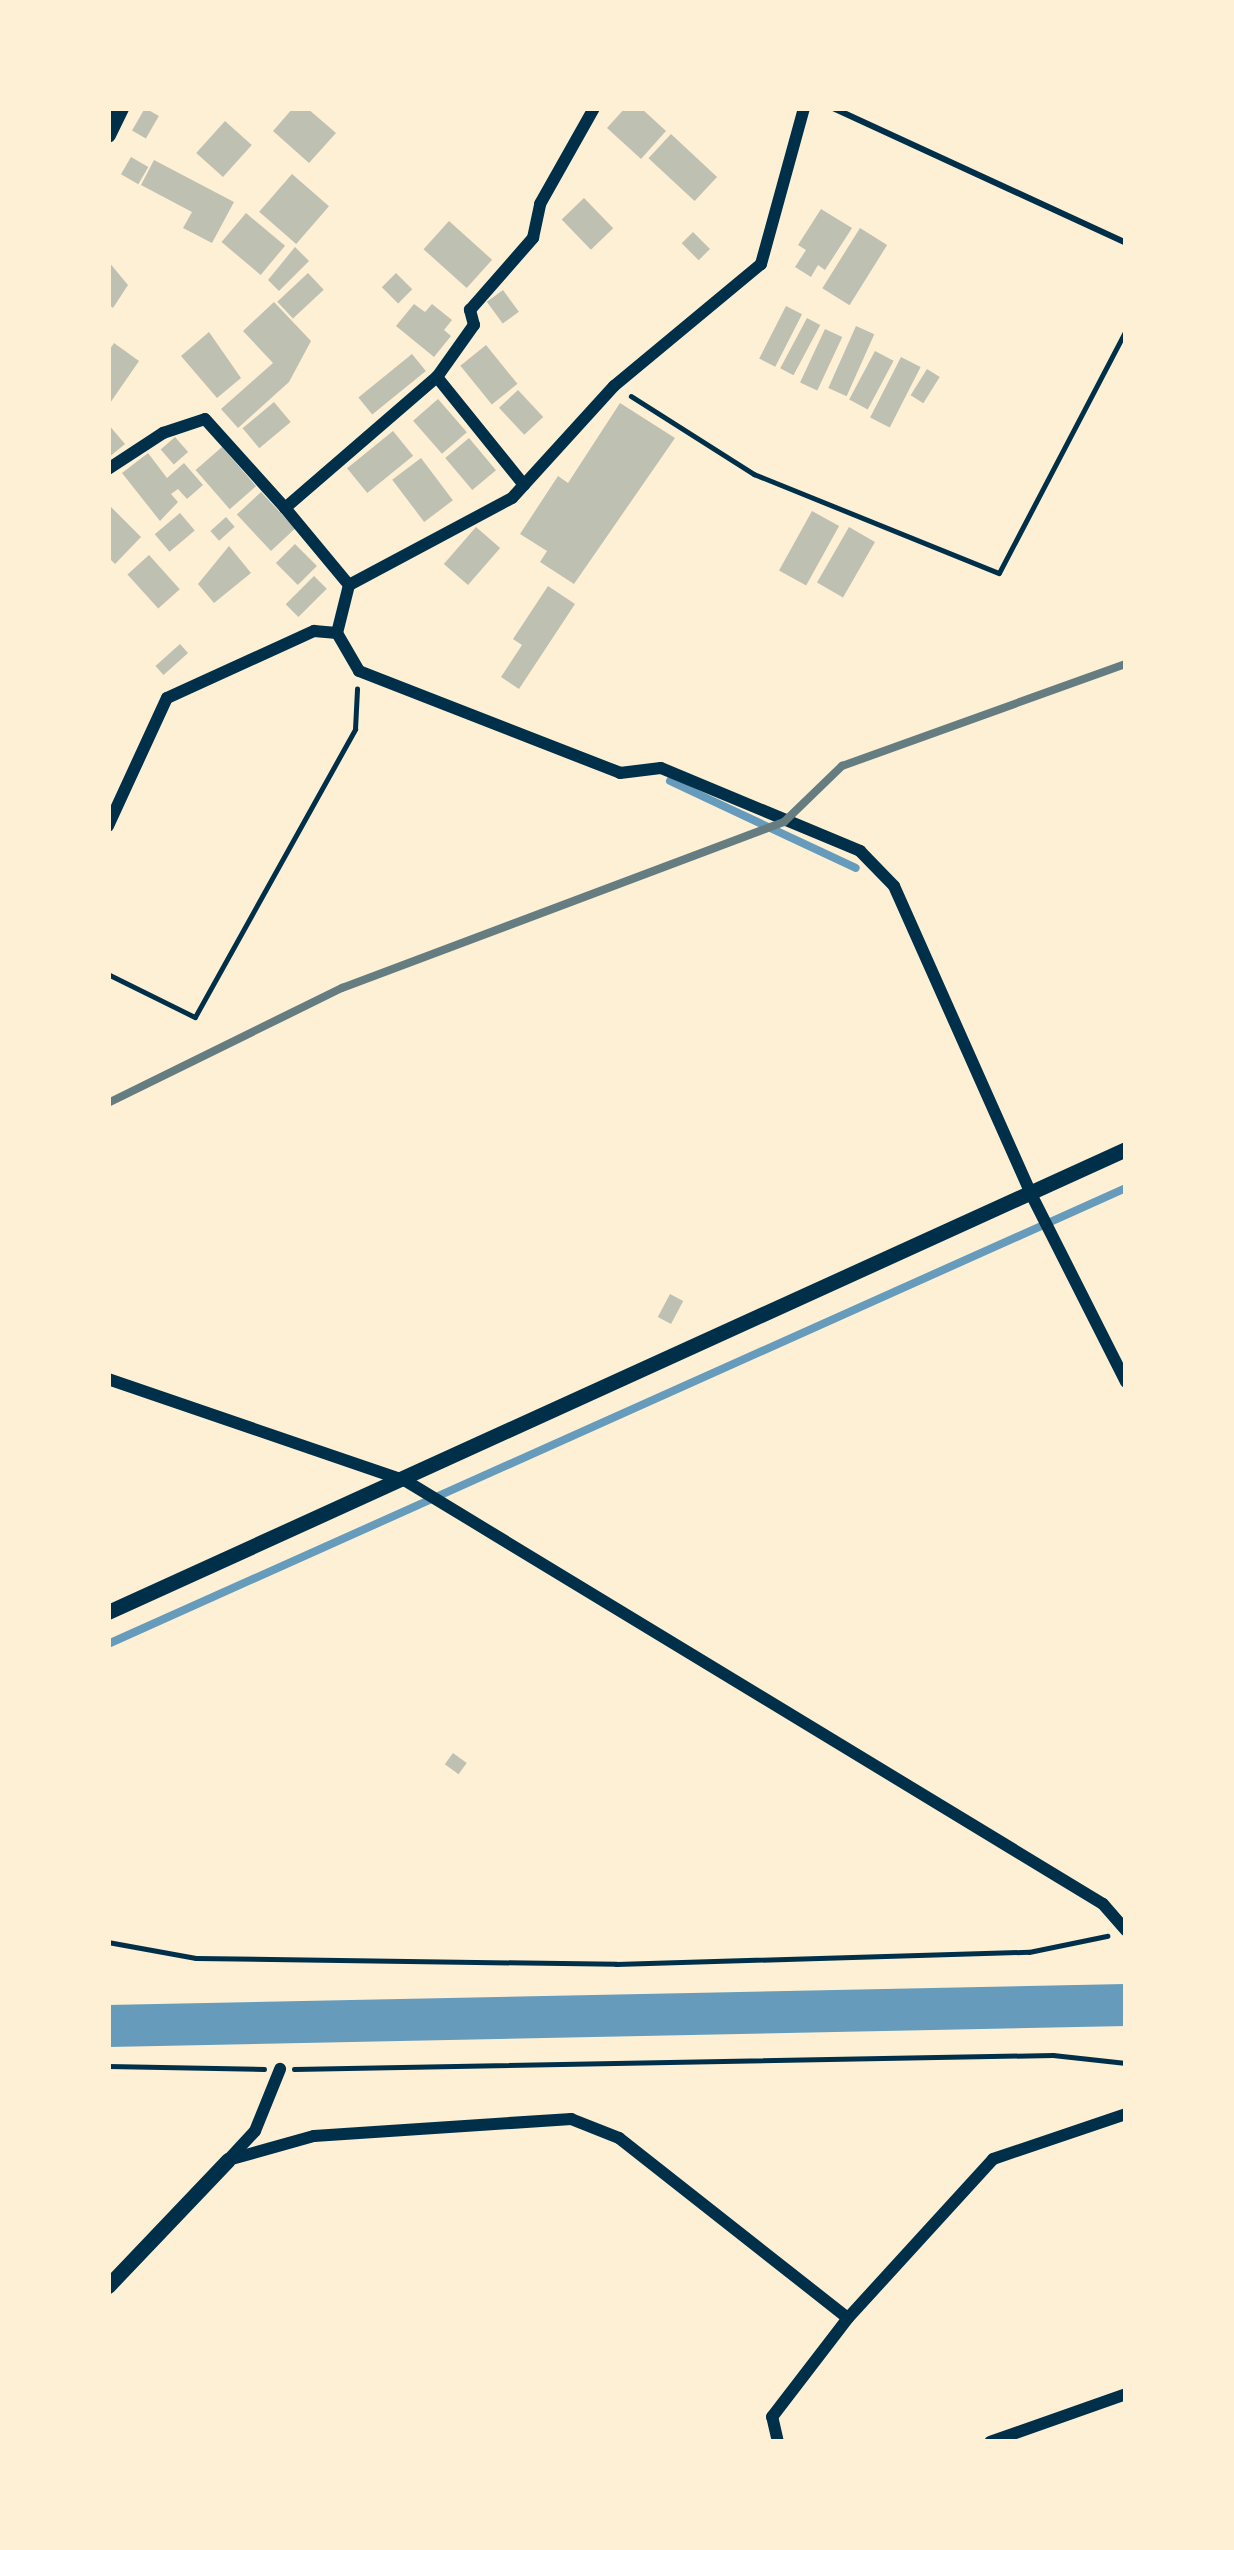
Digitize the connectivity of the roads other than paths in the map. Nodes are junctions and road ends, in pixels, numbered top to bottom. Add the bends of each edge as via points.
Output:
1 (121, 108) edge
2 (594, 108) edge
3 (804, 108) edge
4 (832, 108) edge
5 (108, 135) edge
6 (1126, 243) edge
7 (437, 377) junction
8 (108, 469) edge
9 (524, 485) junction
10 (285, 508) junction
11 (349, 585) junction
12 (337, 633) junction
13 (108, 826) edge
14 (1126, 1149) edge
15 (1030, 1192) junction
16 (108, 1379) edge
17 (1126, 1382) edge
18 (406, 1481) junction
19 (108, 1612) edge
20 (1126, 1931) edge
21 (280, 2069) road end
22 (1126, 2114) edge
23 (228, 2160) junction
24 (108, 2286) edge
25 (848, 2318) junction
26 (1126, 2394) edge
27 (778, 2442) edge
28 (990, 2442) edge

1 - 5 main road
2 - 7 street via 540,204 533,238 470,310 474,325
3 - 9 street via 761,264 614,386
4 - 6 lane
7 - 9 street
7 - 10 street
8 - 10 street via 163,433 205,419
9 - 11 street
10 - 11 street
11 - 12 street
12 - 13 street via 314,631 167,698
12 - 15 street via 359,671 620,773 661,768 860,851 895,886
14 - 15 street
15 - 17 street
15 - 18 street
16 - 18 street
18 - 19 street
18 - 20 street via 1103,1904
21 - 23 street via 254,2131
22 - 25 street via 993,2159
23 - 24 street
23 - 25 street via 314,2136 571,2119 619,2138
25 - 27 street via 772,2417
26 - 28 street

